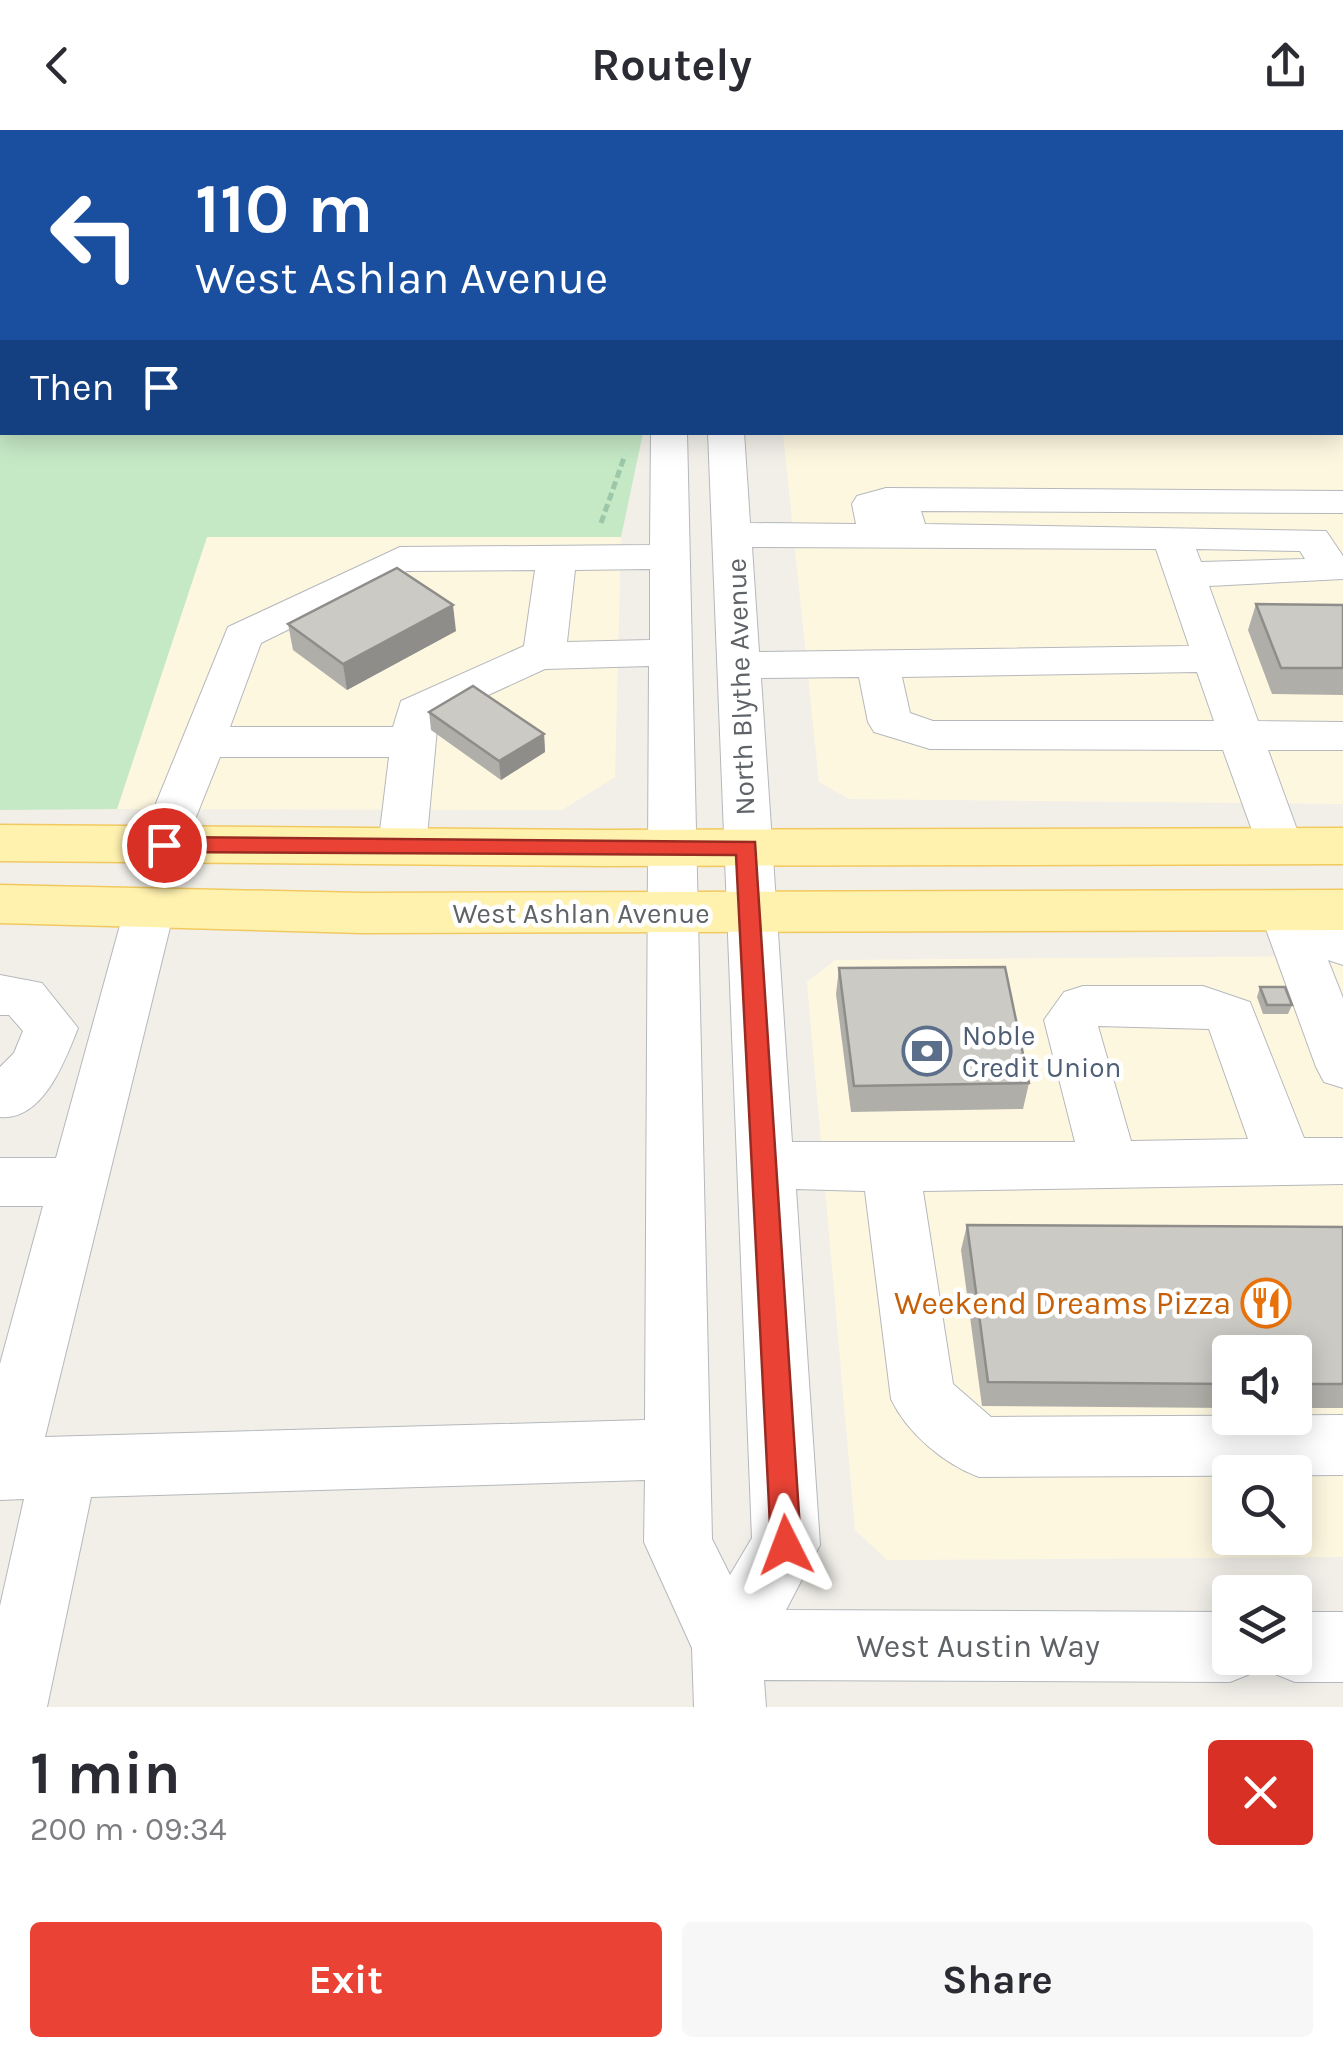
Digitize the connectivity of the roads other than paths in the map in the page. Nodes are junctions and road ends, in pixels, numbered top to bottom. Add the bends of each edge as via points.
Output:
1 (726, 435) edge
2 (648, 440) edge
3 (1343, 502) edge
4 (887, 518) junction
5 (734, 535) junction
6 (557, 557) junction
7 (670, 557) junction
8 (669, 653) junction
9 (544, 656) junction
10 (1212, 659) junction
11 (878, 664) junction
12 (739, 665) junction
13 (1343, 736) edge
14 (1242, 737) junction
15 (202, 742) junction
16 (413, 742) junction
17 (0, 843) edge
18 (164, 845) junction
19 (1280, 846) junction
20 (1343, 846) edge
21 (402, 847) junction
22 (670, 848) junction
23 (747, 848) junction
24 (0, 904) edge
25 (150, 907) junction
26 (752, 912) junction
27 (671, 913) junction
28 (1325, 919) edge
29 (0, 995) edge
30 (1343, 1067) edge
31 (2, 1086) edge
32 (1343, 1161) edge
33 (1284, 1162) junction
34 (766, 1165) junction
35 (1109, 1165) junction
36 (891, 1168) junction
37 (0, 1182) edge
38 (78, 1182) junction
39 (22, 1308) edge
40 (1343, 1444) edge
41 (678, 1449) junction
42 (23, 1468) edge
43 (1312, 1647) edge
44 (1343, 1647) edge
45 (1212, 1648) edge
46 (728, 1676) edge
47 (7, 1707) edge

1 - 5 street, North Blythe Avenue
2 - 7 street
3 - 4 street
4 - 5 street
4 - 10 street via 1180,556
5 - 12 street, North Blythe Avenue
6 - 7 street
6 - 9 street
6 - 15 street via 400,559 243,636
7 - 8 street
8 - 9 street
8 - 22 street
9 - 16 street via 417,711
10 - 11 street
10 - 14 street
11 - 12 street
11 - 14 street via 890,722 930,736
12 - 23 street, North Blythe Avenue
13 - 14 street
14 - 19 street
15 - 16 street
15 - 18 street
16 - 21 street
17 - 18 main road
18 - 21 main road
19 - 20 main road
19 - 23 main road
21 - 22 main road
22 - 23 main road
22 - 27 street
23 - 26 street, North Blythe Avenue
24 - 25 main road, West Ashlan Avenue
25 - 27 main road, West Ashlan Avenue
25 - 38 street
26 - 27 main road, West Ashlan Avenue
26 - 28 main road, West Ashlan Avenue
26 - 34 street, North Blythe Avenue
27 - 41 street
28 - 30 street
29 - 31 street via 24,997 51,1028 36,1064
32 - 33 street
33 - 35 street
33 - 35 street via 1231,1016 1204,1006 1083,1006 1070,1020
34 - 36 street
34 - 46 street, North Blythe Avenue via 786,1545
35 - 36 street
36 - 40 street via 923,1398 979,1447
37 - 38 street
38 - 39 street
39 - 42 street
41 - 42 street
41 - 46 street via 678,1542
42 - 47 street via 16,1694
43 - 44 street
45 - 46 street, West Austin Way

